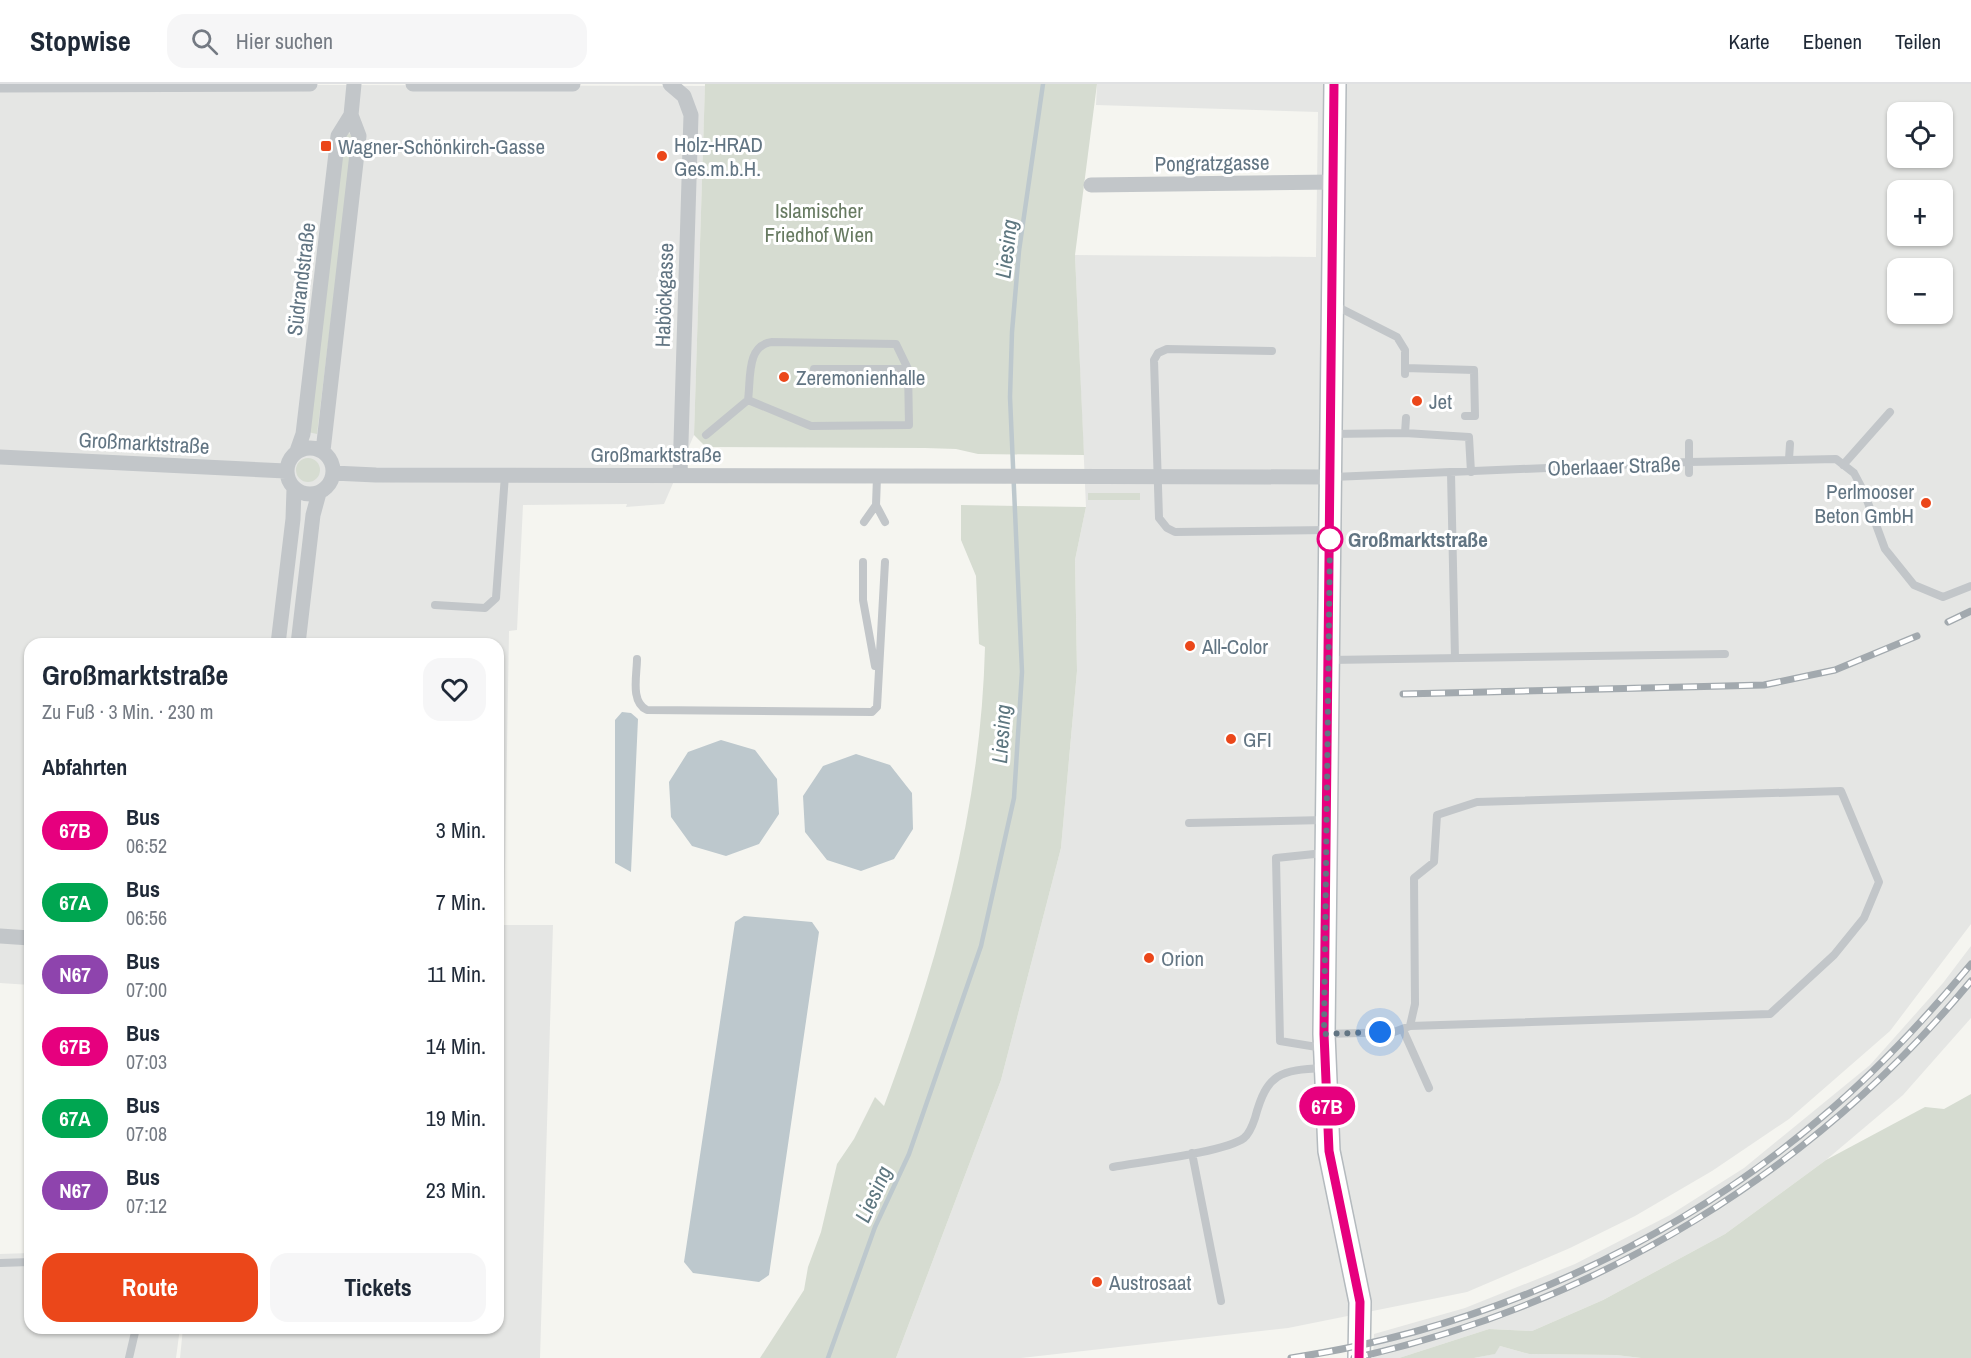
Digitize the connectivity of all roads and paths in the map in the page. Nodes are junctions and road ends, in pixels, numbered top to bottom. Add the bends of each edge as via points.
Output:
1 (209, 84) edge
2 (310, 84) edge
3 (354, 84) edge
4 (413, 84) edge
5 (573, 84) edge
6 (670, 84) edge
7 (1335, 84) edge
8 (0, 85) edge
9 (351, 115) junction
10 (1334, 182) junction
11 (1091, 185) dead end
12 (1332, 304) junction
13 (1272, 351) dead end
14 (814, 369) dead end
15 (908, 369) junction
16 (748, 400) junction
17 (1890, 412) dead end
18 (1465, 416) dead end
19 (1406, 418) dead end
20 (1405, 433) junction
21 (1330, 434) junction
22 (706, 435) dead end
23 (1689, 443) dead end
24 (1790, 444) dead end
25 (297, 451) junction
26 (323, 451) junction
27 (0, 457) edge
28 (1789, 459) junction
29 (1689, 462) junction
30 (1843, 465) junction
31 (286, 471) junction
32 (1451, 472) junction
33 (1471, 472) junction
34 (333, 473) junction
35 (1689, 473) dead end
36 (505, 475) junction
37 (680, 475) junction
38 (877, 477) junction
39 (1330, 477) junction
40 (1156, 478) junction
41 (294, 489) junction
42 (319, 493) junction
43 (876, 505) junction
44 (864, 522) dead end
45 (885, 522) dead end
46 (1330, 530) junction
47 (863, 562) dead end
48 (885, 562) dead end
49 (1971, 586) edge
50 (435, 605) dead end
51 (279, 638) edge
52 (299, 638) edge
53 (1725, 654) dead end
54 (1455, 658) junction
55 (637, 659) dead end
56 (1328, 660) junction
57 (877, 673) junction
58 (1326, 820) junction
59 (1189, 823) dead end
60 (1326, 854) junction
61 (0, 936) edge
62 (24, 938) edge
63 (1407, 1028) junction
64 (1325, 1050) junction
65 (1429, 1088) dead end
66 (1192, 1153) junction
67 (1113, 1167) dead end
68 (24, 1262) edge
69 (0, 1263) edge
70 (1221, 1301) dead end
71 (135, 1334) edge
72 (129, 1358) edge
73 (1359, 1358) edge

1 - 2 street
1 - 8 street
3 - 9 street, Südrandstraße
4 - 5 street
6 - 37 street, Haböckgasse via 684,96 691,115
7 - 10 main road
9 - 25 street, Südrandstraße via 338,136 305,422
9 - 26 street, Südrandstraße via 359,136
10 - 11 street, Pongratzgasse
10 - 12 main road
12 - 18 lane via 1397,337 1405,350 1405,371 1474,370 1475,416
12 - 21 main road
13 - 40 lane via 1167,349 1158,353 1154,360
14 - 15 lane
15 - 16 lane via 909,425 811,426
15 - 16 lane via 896,344 768,342 753,353
16 - 22 lane
17 - 30 lane
19 - 20 lane
20 - 21 lane
20 - 33 lane via 1468,437
21 - 39 main road
23 - 29 lane
24 - 28 lane
25 - 26 street via 310,447
25 - 31 street, Südrandstraße
26 - 34 street via 331,461
27 - 31 street, Großmarktstraße
28 - 29 lane, Oberlaaer Straße
28 - 30 lane, Oberlaaer Straße via 1836,459
29 - 33 lane, Oberlaaer Straße
29 - 35 lane
30 - 49 lane via 1854,473 1885,549 1914,585 1943,597
31 - 41 street
32 - 33 lane, Oberlaaer Straße
32 - 39 lane, Oberlaaer Straße
32 - 54 lane
34 - 36 street, Großmarktstraße
34 - 42 street
36 - 37 street, Großmarktstraße
36 - 50 lane via 496,598 485,608
37 - 38 street, Großmarktstraße
38 - 40 street, Großmarktstraße
38 - 43 lane
39 - 40 street
39 - 46 main road
40 - 46 lane via 1159,518 1175,532
41 - 42 street via 306,494
41 - 51 street
42 - 52 street
43 - 44 lane
43 - 45 lane
46 - 56 main road
47 - 57 lane via 863,600
48 - 57 lane
53 - 54 lane
54 - 56 lane
55 - 57 lane via 636,697 647,710 869,713 877,707
56 - 58 main road
58 - 59 lane
58 - 60 main road
60 - 64 main road
60 - 64 lane via 1276,858 1280,1041
61 - 62 street
63 - 63 lane via 1770,1014 1834,955 1864,918 1879,882 1840,791 1477,802 1437,815 1434,862 1414,878 1415,1004
63 - 64 lane
63 - 65 lane
64 - 66 lane via 1273,1078 1260,1097 1246,1137 1227,1146
64 - 73 main road via 1329,1151 1360,1302
66 - 67 lane
66 - 70 lane
68 - 69 lane
71 - 72 lane

